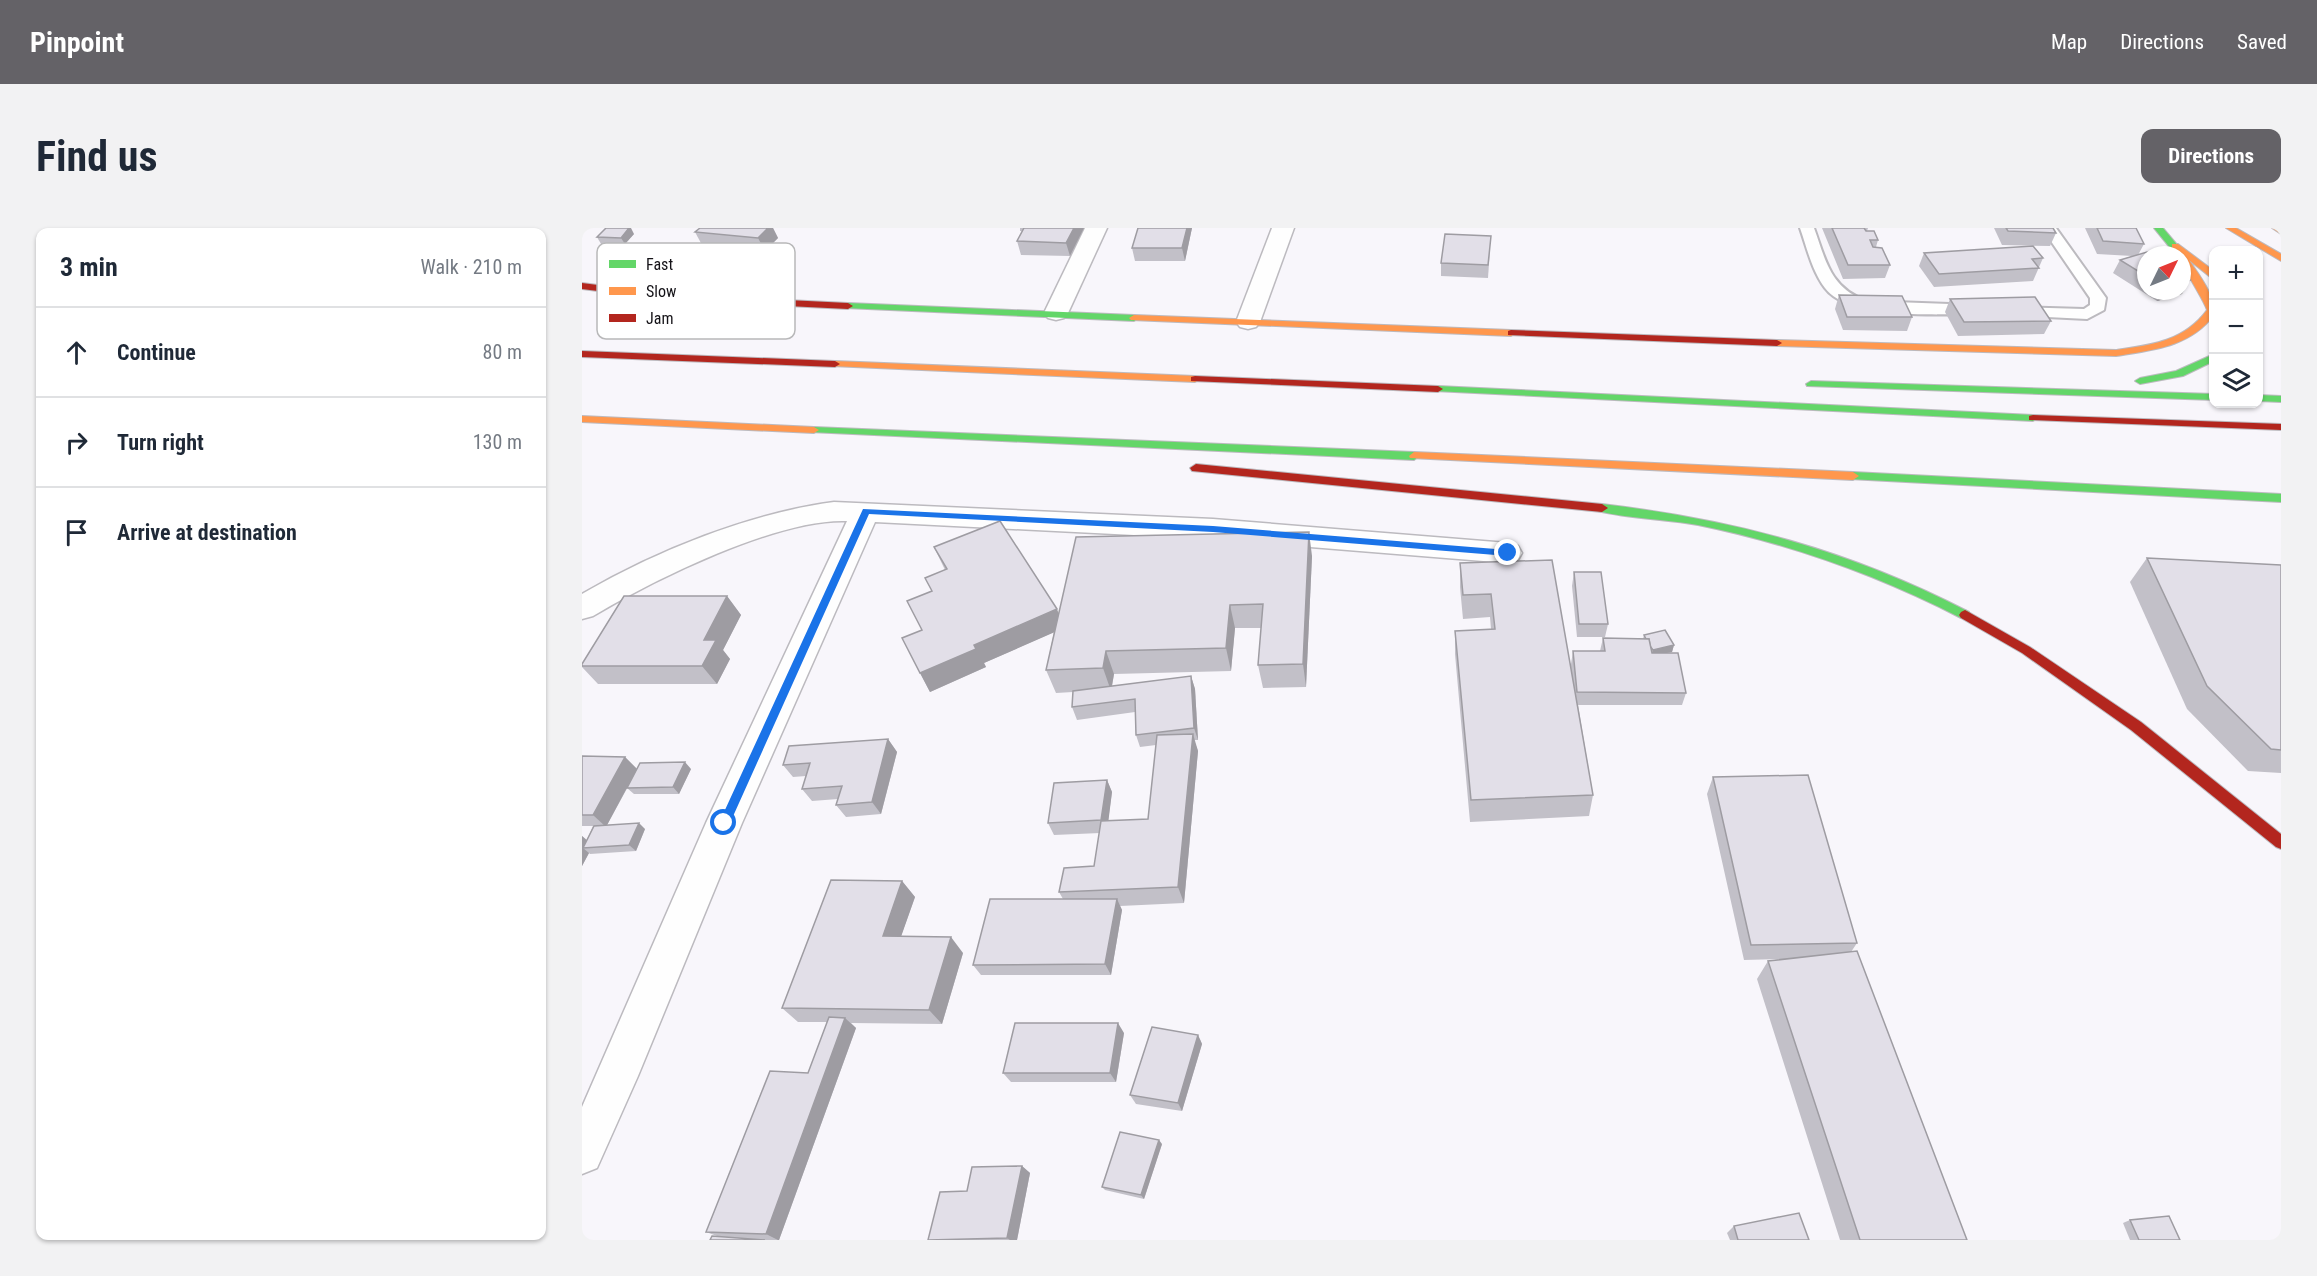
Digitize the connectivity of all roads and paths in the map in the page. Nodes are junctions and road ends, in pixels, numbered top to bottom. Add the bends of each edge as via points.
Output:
1 (1096, 228) edge
2 (1283, 228) edge
3 (1807, 228) edge
4 (2049, 228) edge
5 (2158, 228) edge
6 (2230, 228) edge
7 (2276, 228) edge
8 (2281, 231) edge
9 (2174, 246) edge
10 (2281, 258) edge
11 (2191, 259) edge
12 (2191, 268) edge
13 (2209, 271) edge
14 (582, 286) edge
15 (597, 288) edge
16 (795, 302) edge
17 (1056, 313) junction
18 (1248, 322) junction
19 (582, 354) edge
20 (2209, 361) edge
21 (1800, 384) dead end
22 (1698, 387) dead end
23 (2037, 393) junction
24 (1622, 396) junction
25 (2209, 397) edge
26 (2263, 398) edge
27 (2281, 399) edge
28 (582, 419) edge
29 (2281, 427) edge
30 (761, 428) junction
31 (1035, 453) dead end
32 (1178, 467) dead end
33 (2281, 498) edge
34 (866, 511) junction
35 (1508, 553) dead end
36 (582, 608) edge
37 (2281, 843) edge
38 (582, 1153) edge

1 - 17 street
2 - 18 street
3 - 4 lane via 1824,275 1833,290 1848,301 1865,306 2087,314 2098,307 2098,298
5 - 9 main road
6 - 10 main road
7 - 8 main road
11 - 13 main road
12 - 18 main road via 2211,310 2204,323 2168,345 2116,353
14 - 15 main road
16 - 17 main road
17 - 18 main road
19 - 24 main road
20 - 23 main road via 2167,378
21 - 23 main road
22 - 24 main road
23 - 25 main road
24 - 29 main road via 1936,414
26 - 27 main road
28 - 30 main road
30 - 31 main road
30 - 33 main road via 1695,468
32 - 37 main road via 1665,514 1760,534 1824,554 1932,597 2025,650 2136,726
34 - 35 street via 1213,529
34 - 36 street via 818,513 759,530 661,566
34 - 38 street via 724,823

